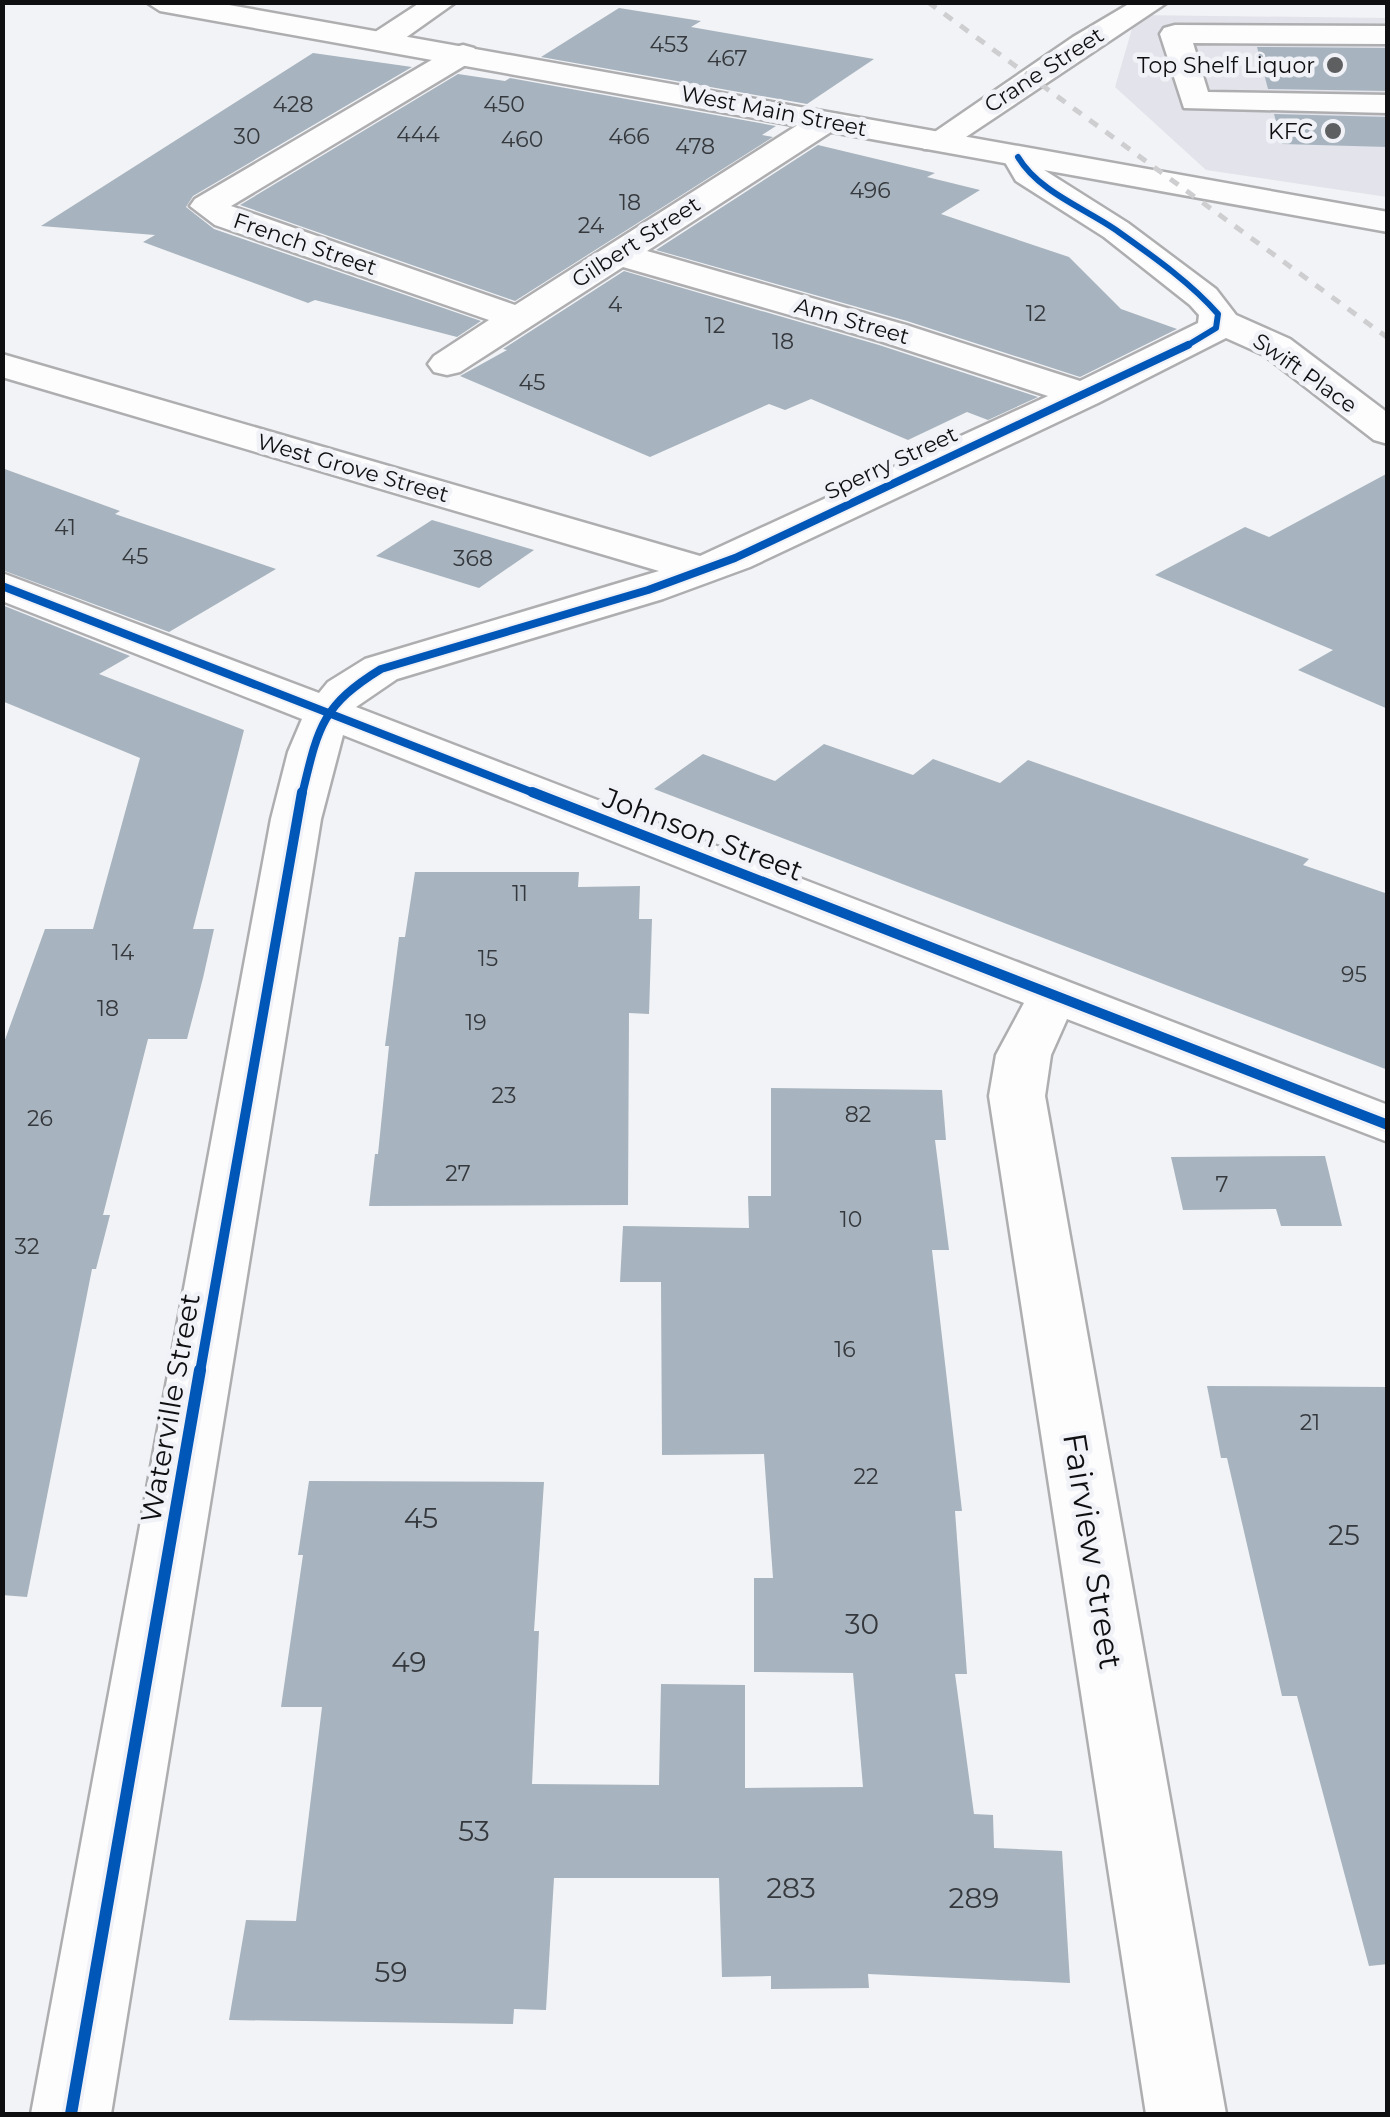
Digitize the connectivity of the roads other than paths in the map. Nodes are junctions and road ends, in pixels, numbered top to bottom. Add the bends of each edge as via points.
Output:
1 (160, 2) edge
2 (442, 2) edge
3 (1154, 2) edge
4 (1388, 34) edge
5 (383, 40) junction
6 (463, 54) junction
7 (1388, 104) edge
8 (826, 121) junction
9 (936, 142) junction
10 (1018, 157) junction
11 (1388, 222) edge
12 (618, 254) junction
13 (518, 318) junction
14 (1219, 321) junction
15 (2, 364) edge
16 (447, 364) dead end
17 (1084, 395) junction
18 (1388, 432) edge
19 (704, 571) junction
20 (2, 586) edge
21 (328, 713) junction
22 (1056, 996) junction
23 (1388, 1125) edge
24 (71, 2114) edge
25 (1186, 2114) edge

1 - 5 street, West Main Street
2 - 5 street
3 - 9 street, Crane Street
4 - 7 street via 1175,34 1195,101
5 - 6 street, West Main Street
6 - 8 street, West Main Street
6 - 13 street, French Street via 207,206
8 - 9 street, West Main Street
8 - 12 street, Gilbert Street
9 - 10 street, West Main Street
10 - 11 street, West Main Street
10 - 14 street via 1028,174 1203,297
12 - 13 street, Gilbert Street
12 - 17 street, Ann Street
13 - 16 street, Gilbert Street
14 - 17 street, Sperry Street via 1197,340
14 - 18 street, Swift Place via 1276,347
15 - 19 street, West Grove Street
17 - 19 street, Sperry Street
19 - 21 street, Sperry Street via 381,669 344,692
20 - 21 street, Johnson Street
21 - 22 street, Johnson Street
21 - 24 street, Waterville Street via 292,838
22 - 23 street, Johnson Street
22 - 25 street, Fairview Street via 1024,1047 1017,1096

